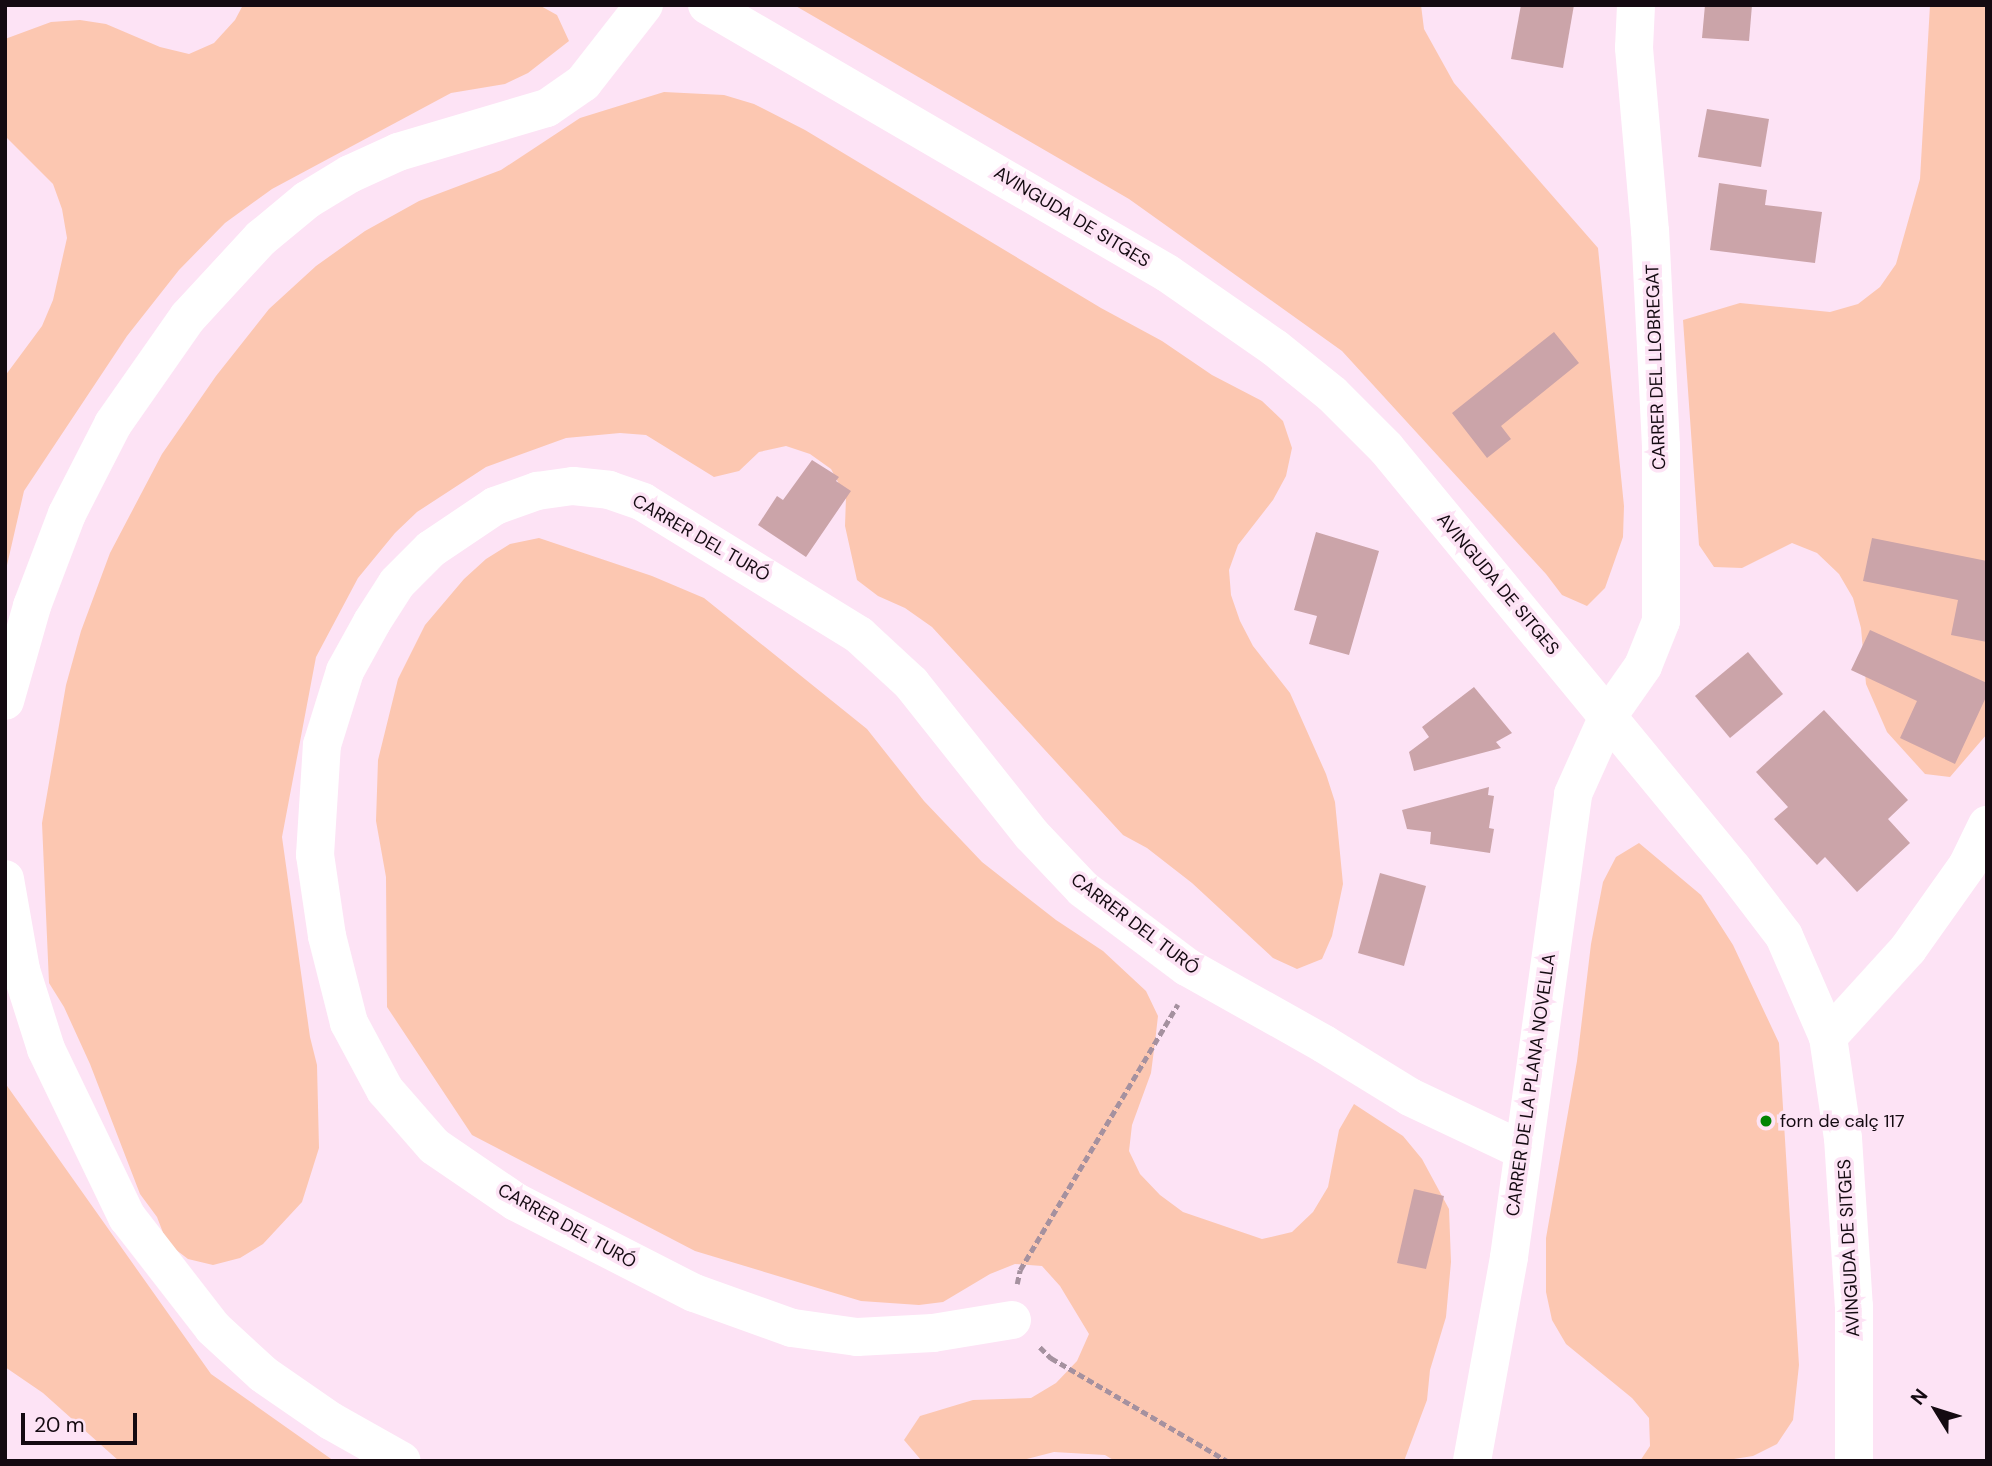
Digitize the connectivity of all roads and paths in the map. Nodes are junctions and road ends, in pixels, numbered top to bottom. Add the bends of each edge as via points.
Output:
1 (644, 5) edge
2 (707, 5) edge
3 (1636, 5) edge
4 (5, 701) edge
5 (1608, 716) junction
6 (1987, 825) edge
7 (5, 879) edge
8 (1197, 973) junction
9 (1828, 1037) junction
10 (1522, 1150) junction
11 (1020, 1270) dead end
12 (1012, 1321) dead end
13 (1051, 1358) dead end
14 (402, 1461) edge
15 (1227, 1461) edge
16 (1472, 1461) edge
17 (1854, 1461) edge

1 - 4 street via 583,83 547,108 398,152 350,174 307,200 261,238 197,307 113,424 67,514 32,606
2 - 5 street, AVINGUDA DE SITGES via 1167,273 1275,348 1332,394 1386,448
3 - 5 street, CARRER DEL LLOBREGAT via 1634,47 1650,231 1661,446 1661,621 1643,666
5 - 9 street, AVINGUDA DE SITGES via 1784,936
5 - 10 street, CARRER DE LA PLANA NOVELLA via 1573,794
6 - 9 street via 1967,866 1908,949
7 - 14 street via 21,970 46,1049 127,1217 213,1328 263,1374
8 - 10 street, CARRER DEL TURÓ via 1410,1097
8 - 11 path
8 - 12 street, CARRER DEL TURÓ via 1083,889 1032,835 911,683 859,635 643,502 609,490 573,486 537,491 495,506 431,549 397,583 345,671 322,745 316,855 327,936 349,1023 385,1090 434,1146 516,1202 694,1293 792,1328 858,1337 933,1333
9 - 17 street, AVINGUDA DE SITGES via 1843,1138 1854,1306
10 - 16 street, CARRER DE LA PLANA NOVELLA via 1509,1256
13 - 15 path

